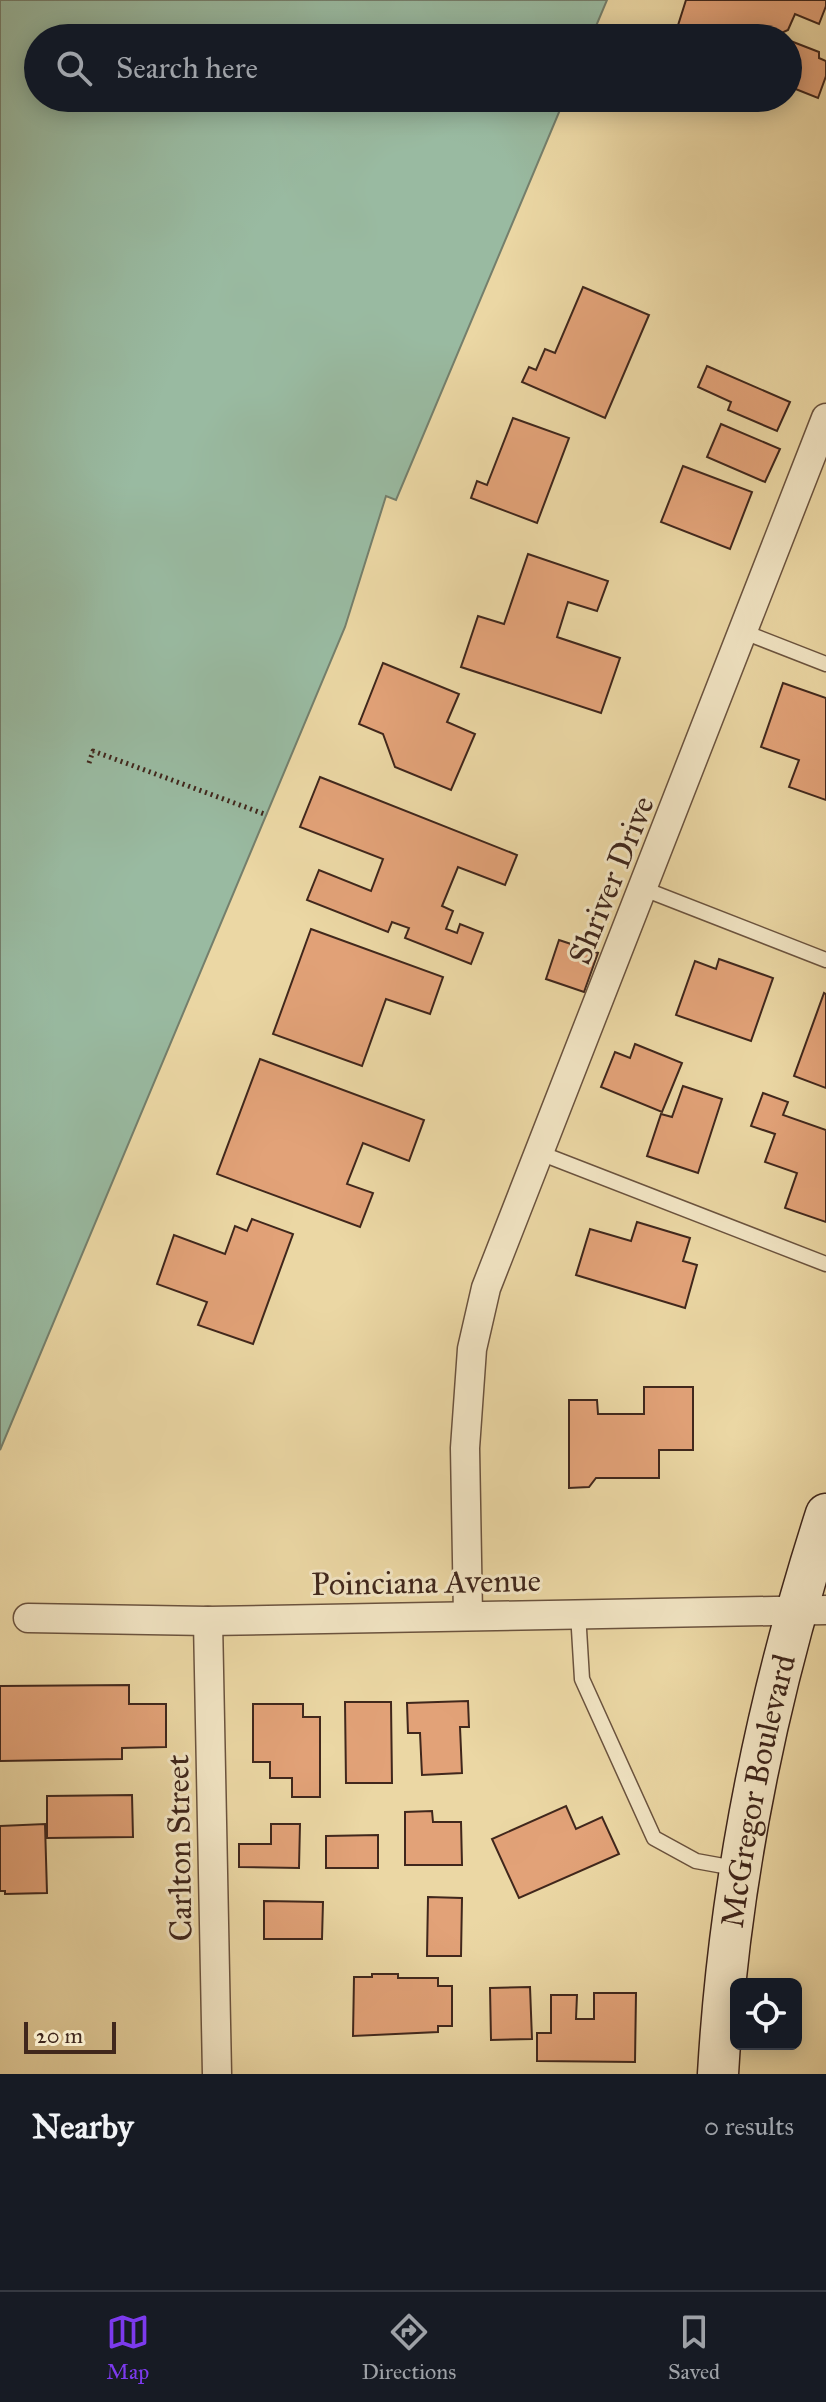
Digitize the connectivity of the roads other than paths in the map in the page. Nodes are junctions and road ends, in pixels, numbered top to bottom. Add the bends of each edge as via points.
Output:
1 (826, 418) edge
2 (744, 632) junction
3 (826, 664) edge
4 (644, 889) junction
5 (826, 960) edge
6 (540, 1153) junction
7 (826, 1264) edge
8 (826, 1514) edge
9 (810, 1610) edge
10 (578, 1613) junction
11 (468, 1615) junction
12 (28, 1618) dead end
13 (208, 1621) junction
14 (740, 1869) junction
15 (217, 2074) edge
16 (718, 2074) edge

1 - 2 street, Shriver Drive
2 - 3 lane
2 - 4 street, Shriver Drive
4 - 5 lane
4 - 6 street, Shriver Drive
6 - 7 lane
6 - 11 street, Shriver Drive via 486,1288 472,1349 465,1448
8 - 9 main road, McGregor Boulevard
9 - 10 street, Poinciana Avenue
9 - 14 main road, McGregor Boulevard via 769,1719
10 - 11 street, Poinciana Avenue
10 - 14 lane via 582,1679 654,1838 696,1861
11 - 13 street, Poinciana Avenue
12 - 13 street, Poinciana Avenue
13 - 15 street, Carlton Street
14 - 16 main road, McGregor Boulevard

